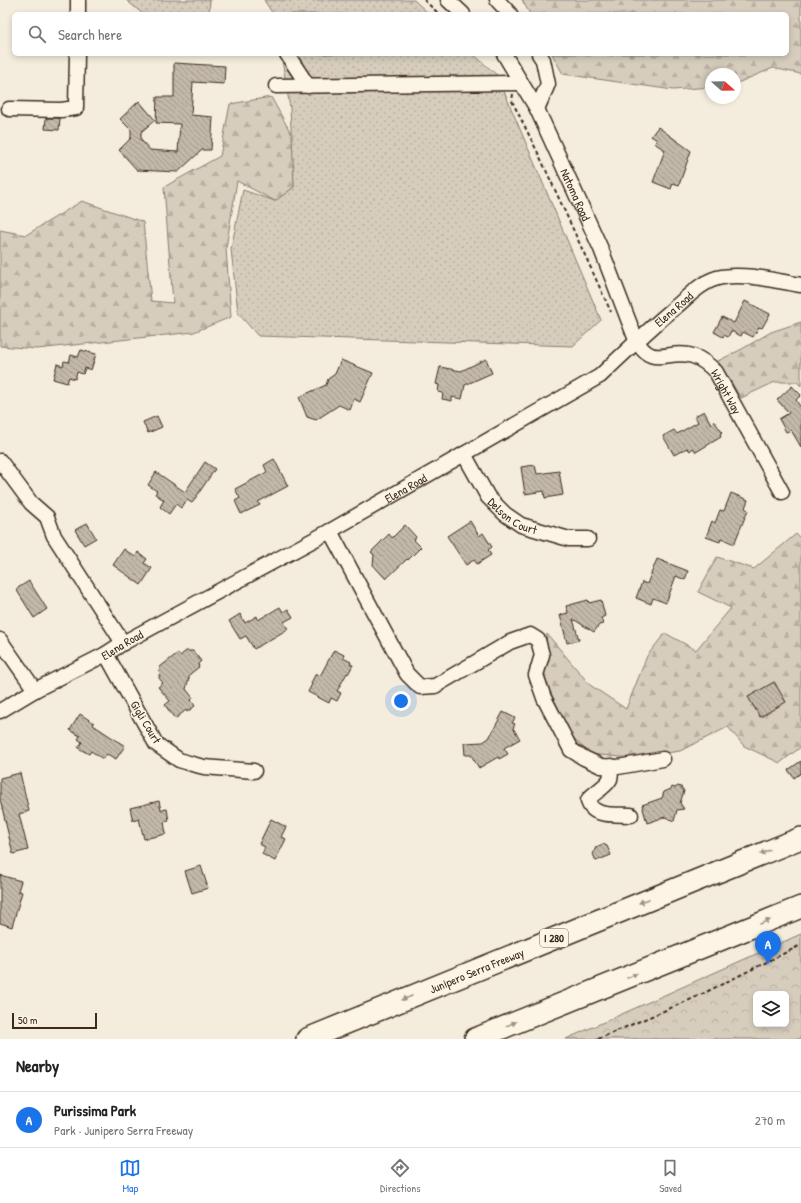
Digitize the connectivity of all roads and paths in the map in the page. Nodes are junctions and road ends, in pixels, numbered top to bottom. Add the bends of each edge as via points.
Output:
1 (78, 0) edge
2 (424, 0) edge
3 (448, 0) edge
4 (497, 0) edge
5 (78, 12) edge
6 (437, 12) edge
7 (461, 12) edge
8 (508, 12) edge
9 (77, 56) edge
10 (288, 56) edge
11 (505, 56) edge
12 (540, 56) edge
13 (518, 83) junction
14 (276, 86) dead end
15 (308, 86) junction
16 (9, 108) dead end
17 (537, 109) junction
18 (801, 285) edge
19 (611, 312) dead end
20 (636, 340) junction
21 (464, 454) junction
22 (0, 461) edge
23 (782, 492) dead end
24 (330, 532) junction
25 (588, 539) dead end
26 (0, 640) edge
27 (124, 643) junction
28 (106, 654) junction
29 (35, 690) junction
30 (0, 711) edge
31 (663, 759) dead end
32 (611, 766) junction
33 (254, 771) dead end
34 (631, 815) dead end
35 (801, 838) edge
36 (801, 907) edge
37 (801, 945) edge
38 (308, 1039) edge
39 (475, 1039) edge
40 (598, 1039) edge

1 - 5 street
2 - 6 path
3 - 7 street
4 - 8 street
9 - 16 street via 76,108
10 - 15 street
11 - 13 street, Natoma Road
12 - 17 street via 548,84
13 - 15 street
13 - 17 street, Natoma Road
13 - 19 path via 512,102
14 - 15 street
17 - 20 street, Natoma Road via 602,249
18 - 20 street, Elena Road via 738,276 710,280
20 - 21 street, Elena Road via 600,376
20 - 23 street, Wright Way via 648,355 692,356 707,363 716,372
21 - 24 street, Elena Road
21 - 25 street, Delson Court via 488,497 521,525 569,539
22 - 27 street via 31,503 47,517 54,536
24 - 27 street, Elena Road
24 - 32 street via 407,674 420,687 435,686 510,642 530,635 538,640 542,655 536,675 544,698 571,750 601,766
26 - 29 street
27 - 28 street, Elena Road
28 - 29 street, Elena Road
28 - 33 street, Gigli Court via 156,744 178,760 192,764
29 - 30 street, Elena Road
31 - 32 street
32 - 34 street via 610,779 592,795 588,800 589,805 601,814
35 -> 38 highway, Junipero Serra Freeway / I 280
39 -> 36 highway
37 - 40 path via 694,998

